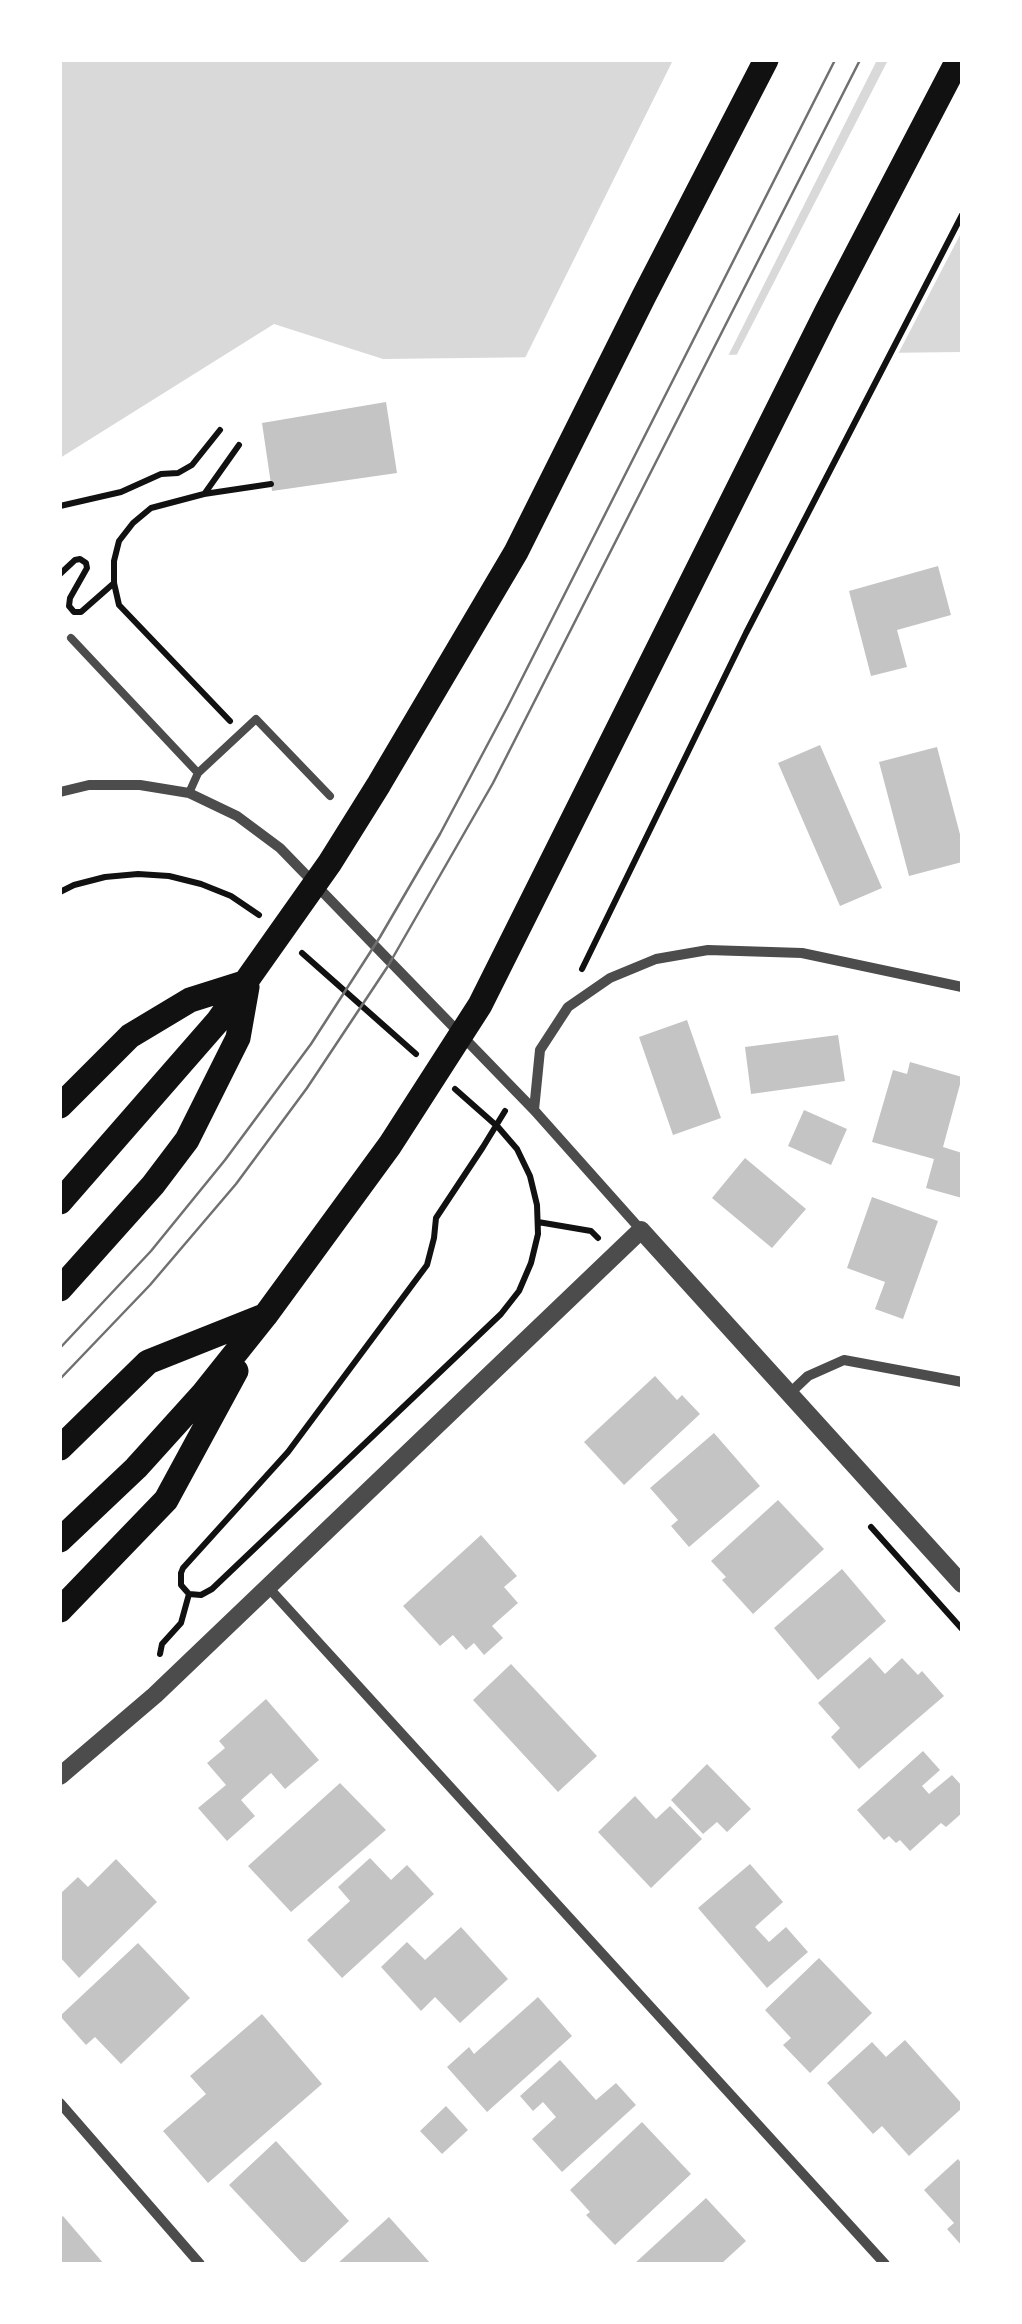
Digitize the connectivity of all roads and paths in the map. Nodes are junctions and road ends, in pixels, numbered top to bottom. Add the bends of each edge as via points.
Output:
1 (766, 60) edge
2 (958, 60) edge
3 (962, 215) edge
4 (220, 430) dead end
5 (239, 445) dead end
6 (271, 484) dead end
7 (204, 494) junction
8 (60, 506) edge
9 (60, 574) edge
10 (114, 583) junction
11 (71, 638) dead end
12 (241, 732) junction
13 (198, 772) junction
14 (60, 792) edge
15 (189, 793) junction
16 (330, 796) dead end
17 (580, 974) dead end
18 (248, 982) junction
19 (962, 987) edge
20 (228, 1029) junction
21 (512, 1101) dead end
22 (60, 1106) edge
23 (534, 1110) junction
24 (498, 1126) dead end
25 (60, 1202) edge
26 (538, 1222) junction
27 (641, 1230) junction
28 (591, 1232) dead end
29 (60, 1289) edge
30 (266, 1316) junction
31 (962, 1382) edge
32 (790, 1393) junction
33 (60, 1448) edge
34 (60, 1540) edge
35 (962, 1584) edge
36 (267, 1586) junction
37 (60, 1610) edge
38 (60, 1776) edge
39 (60, 2103) edge
40 (200, 2264) edge
41 (885, 2264) edge

1 - 18 highway via 487,604 329,864
2 - 30 highway via 480,1005 390,1145
3 - 17 path via 746,633
4 - 8 path via 178,474
5 - 7 path
6 - 7 path
7 - 10 path via 151,508 133,522 119,542
9 - 10 path via 75,560 86,562 70,598 74,612
10 - 12 path via 120,604
11 - 13 lane
12 - 13 lane
12 - 16 lane via 256,719
13 - 15 lane
14 - 15 street via 140,785
15 - 23 street via 237,816 280,848
18 - 20 highway
18 - 22 highway via 190,1000 130,1036
19 - 23 street via 802,952 708,950 656,959 610,978 568,1008 540,1050
20 - 25 highway
20 - 29 highway via 187,1140
21 - 26 path via 436,1218 427,1265 288,1452 183,1568 181,1585 190,1594 212,1589 501,1314 532,1264
23 - 27 street
24 - 26 path via 530,1176
26 - 28 path
27 - 32 street
27 - 36 street
30 - 33 highway via 148,1362
30 - 34 highway via 136,1468
30 - 37 highway via 166,1500
31 - 32 street via 844,1360 808,1376
32 - 35 street
36 - 38 street
36 - 41 street
39 - 40 street

